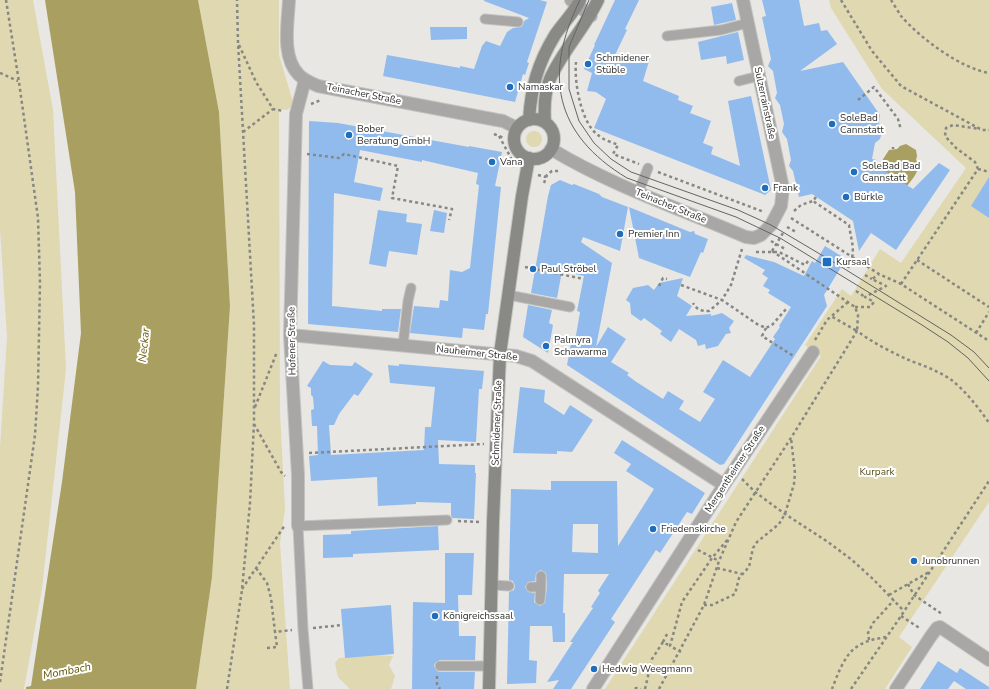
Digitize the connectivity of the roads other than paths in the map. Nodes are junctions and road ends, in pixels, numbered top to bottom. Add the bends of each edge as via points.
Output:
1 (289, 0) edge
2 (598, 0) edge
3 (743, 0) edge
4 (576, 2) edge
5 (591, 16) junction
6 (485, 19) dead end
7 (518, 22) dead end
8 (748, 23) junction
9 (667, 36) dead end
10 (759, 76) junction
11 (305, 80) junction
12 (739, 81) dead end
13 (529, 120) junction
14 (545, 122) junction
15 (517, 128) junction
16 (551, 150) junction
17 (529, 158) junction
18 (648, 168) road end
19 (638, 193) junction
20 (781, 206) joint
21 (411, 288) dead end
22 (508, 295) junction
23 (570, 307) dead end
24 (290, 335) junction
25 (404, 345) junction
26 (813, 352) road end
27 (500, 354) junction
28 (724, 485) junction
29 (447, 520) road end
30 (298, 524) junction
31 (541, 576) dead end
32 (492, 586) junction
33 (509, 586) dead end
34 (540, 600) dead end
35 (989, 660) edge
36 (440, 666) dead end
37 (490, 666) junction
38 (308, 689) edge
39 (489, 689) edge
40 (593, 689) edge
41 (896, 689) edge

1 - 11 street via 287,46 291,63
2 - 5 main road
3 - 8 street, Sulzerrainstraße
4 - 5 street
4 - 13 main road via 536,75 530,100
5 - 14 main road via 559,62 550,80 544,102
6 - 7 lane
8 - 9 lane via 721,30
8 - 10 street, Sulzerrainstraße
10 - 12 lane
10 - 20 street, Sulzerrainstraße via 783,188
11 - 15 street, Teinacher Straße via 318,86 503,121
11 - 24 street, Hofener Straße via 296,114
13 - 14 main road
13 - 15 main road
14 - 16 main road via 553,131 554,144
15 - 17 main road via 514,142 516,148
16 - 17 main road via 541,158
16 - 19 street, Teinacher Straße via 574,164
17 - 22 main road, Schmidener Straße
18 - 19 lane
19 - 20 street, Teinacher Straße via 754,238 771,225
21 - 25 lane
22 - 23 lane
22 - 27 main road, Schmidener Straße
24 - 25 street, Nauheimer Straße
24 - 30 street, Hofener Straße via 298,475
25 - 27 street, Nauheimer Straße
26 - 28 street, Mergentheimer Straße
27 - 28 street, Nauheimer Straße via 532,361
27 - 32 main road, Schmidener Straße
28 - 40 street, Mergentheimer Straße
29 - 30 lane
30 - 38 lane, Hofener Straße
31 - 34 lane via 536,587
32 - 33 lane
32 - 37 main road, Schmidener Straße
35 - 41 street via 940,627 931,636
36 - 37 lane
37 - 39 main road, Schmidener Straße

